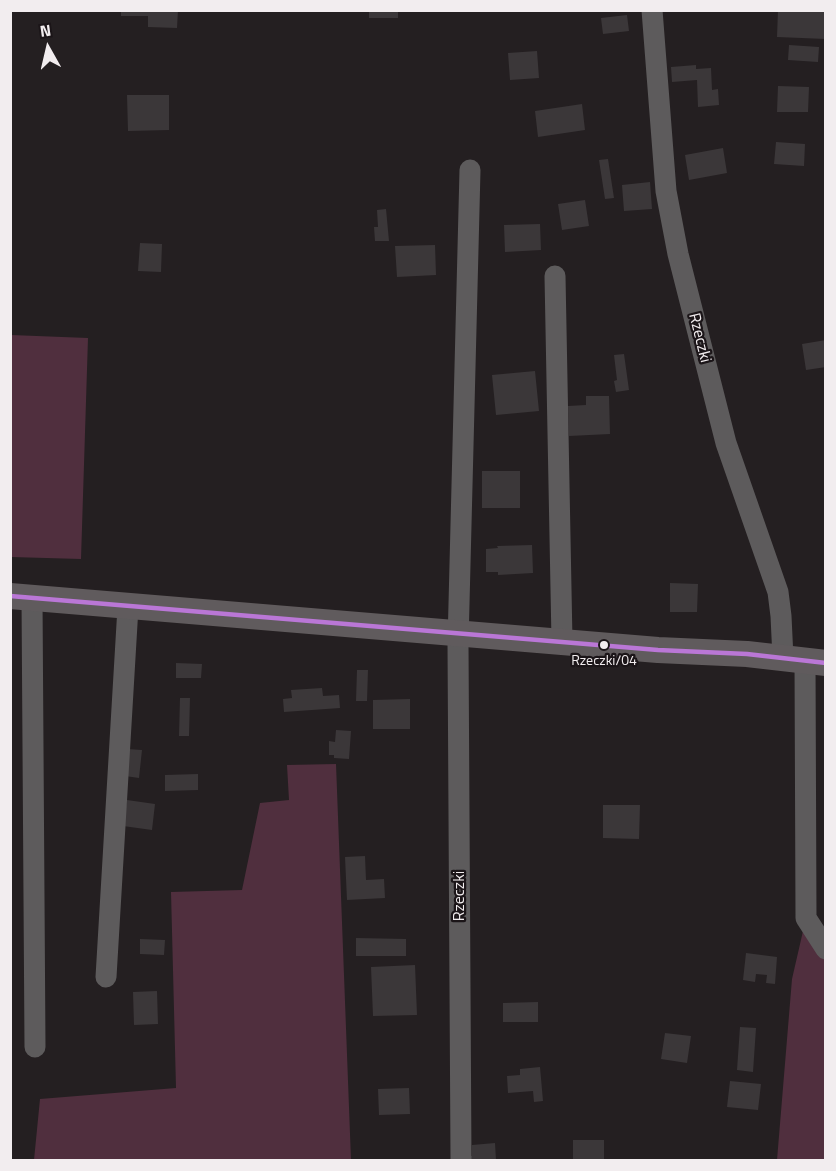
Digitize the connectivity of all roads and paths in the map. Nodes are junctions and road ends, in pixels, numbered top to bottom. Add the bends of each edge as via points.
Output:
1 (652, 10) edge
2 (470, 170) dead end
3 (555, 276) dead end
4 (21, 597) edge
5 (128, 607) junction
6 (459, 633) junction
7 (562, 641) junction
8 (804, 660) edge
9 (825, 949) edge
10 (106, 977) dead end
11 (35, 1047) dead end
12 (461, 1161) edge

1 - 8 street, Rzeczki via 666,191 678,254 726,443 778,592 781,616
2 - 6 street, Rzeczki
3 - 7 street
4 - 5 main road
4 - 11 street
5 - 6 main road
5 - 10 street
6 - 7 main road
6 - 12 street, Rzeczki
7 - 8 main road
8 - 9 street, Rzeczki via 806,918

